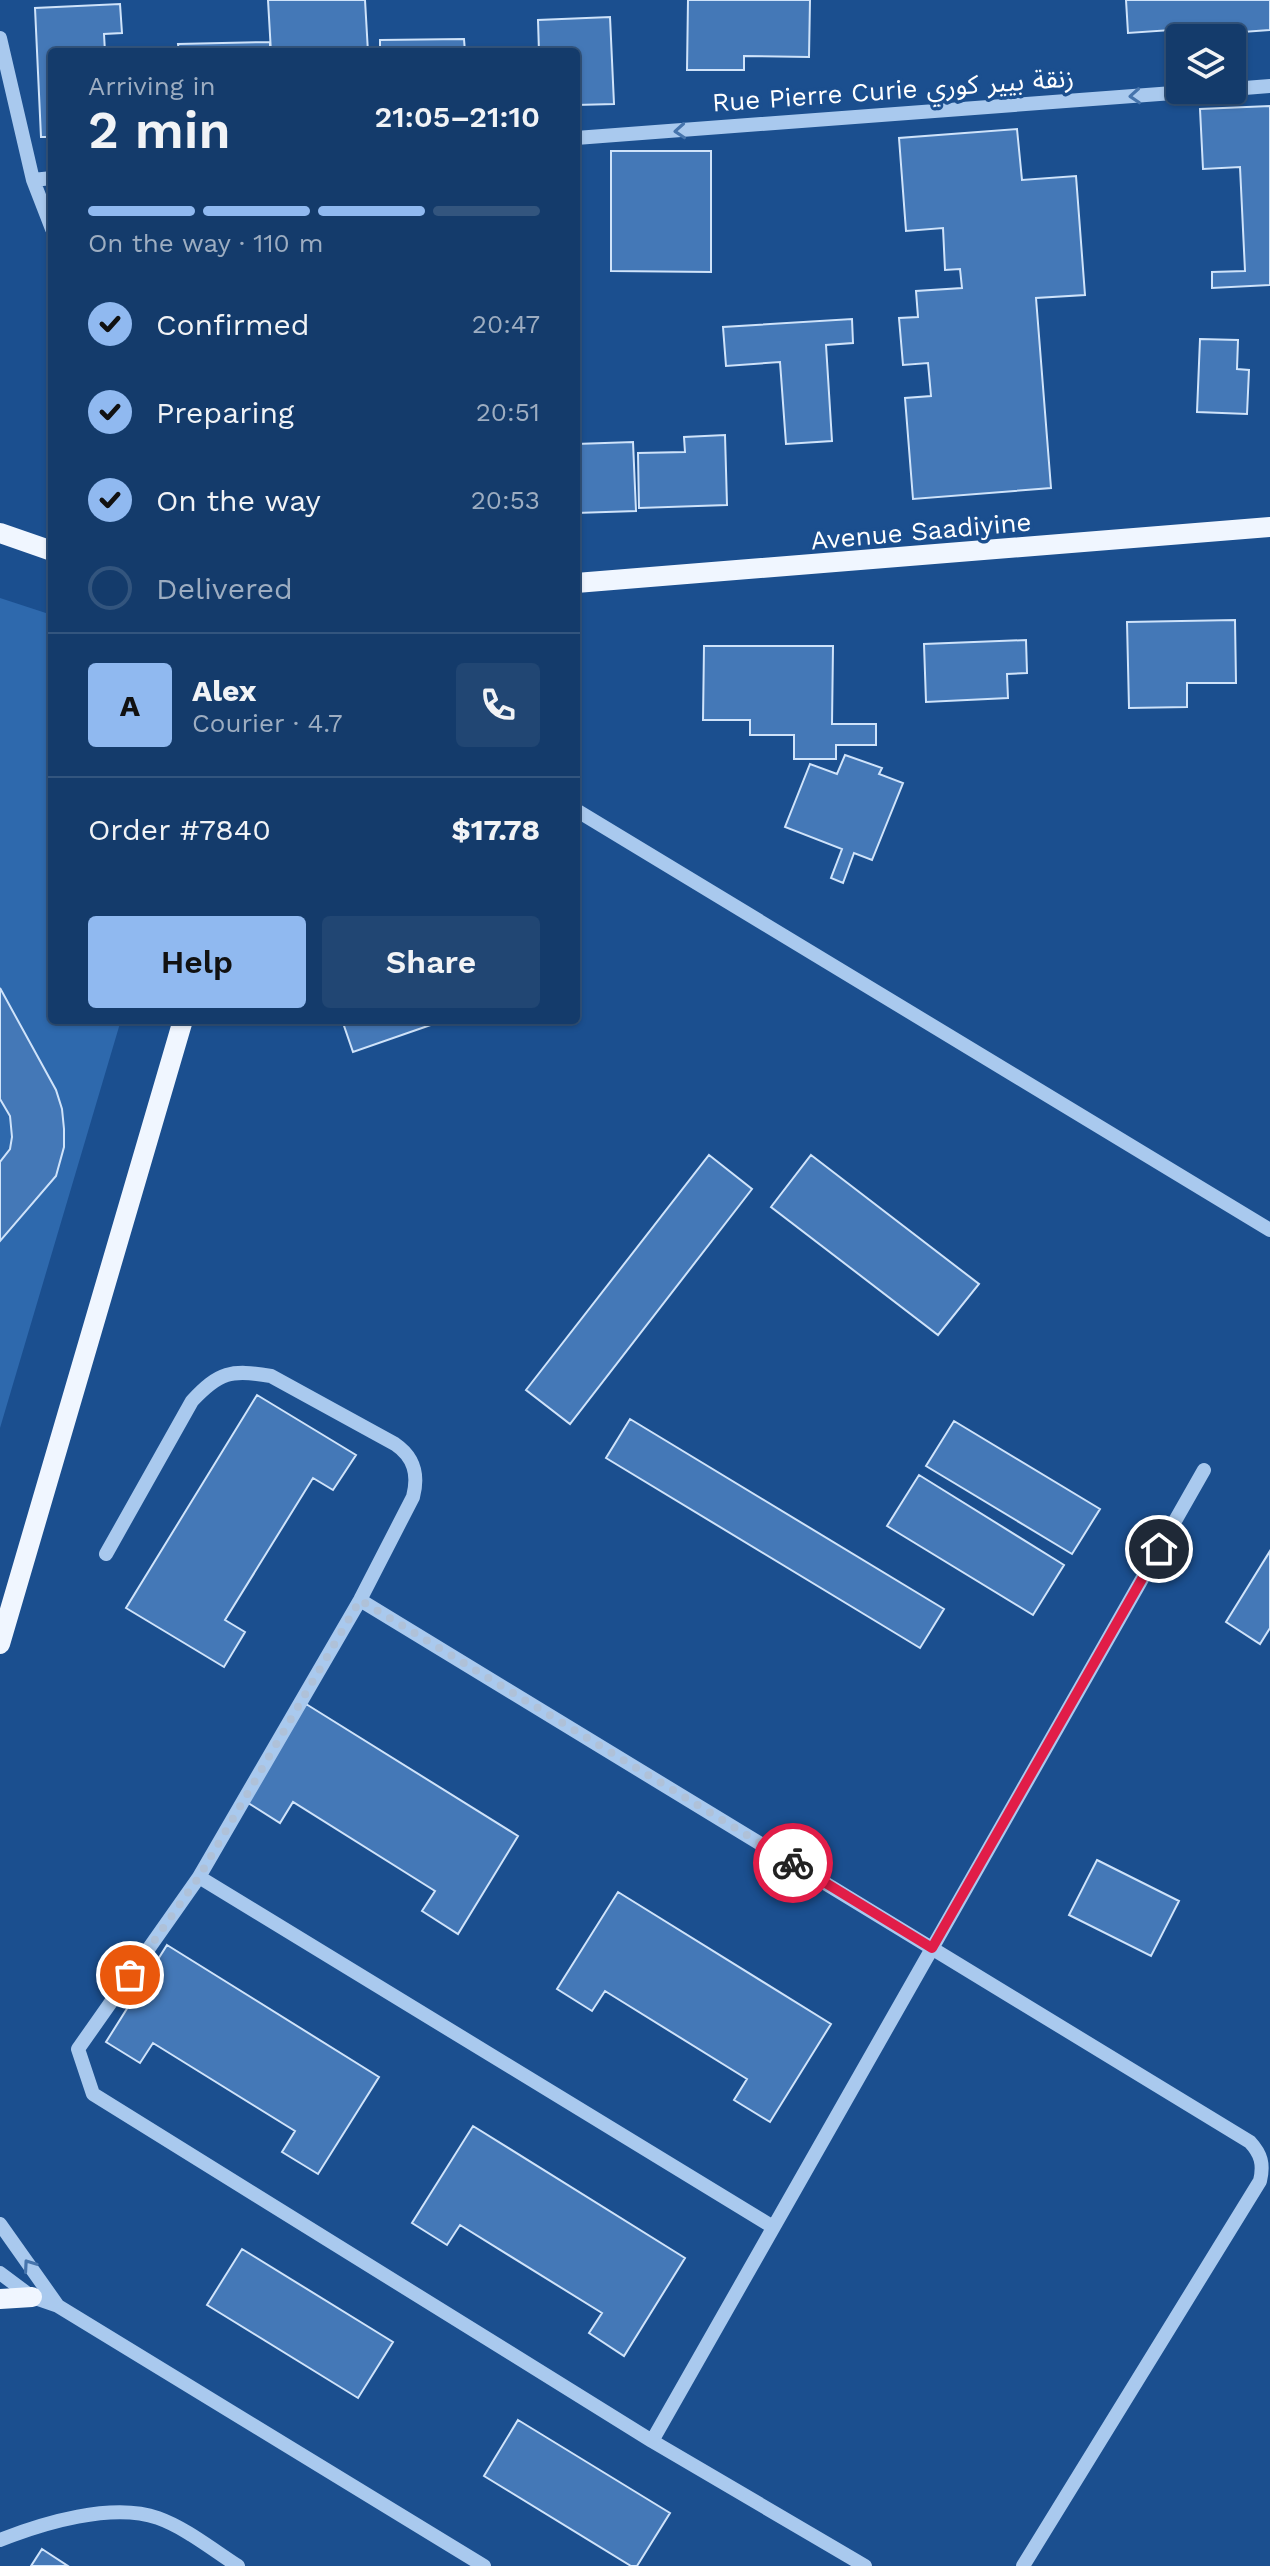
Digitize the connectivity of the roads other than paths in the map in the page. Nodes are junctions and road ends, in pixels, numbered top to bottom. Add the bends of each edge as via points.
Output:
1 (0, 38) edge
2 (1270, 86) edge
3 (1246, 88) edge
4 (1166, 94) edge
5 (580, 138) edge
6 (48, 178) edge
7 (33, 180) junction
8 (48, 219) edge
9 (1270, 527) edge
10 (0, 533) edge
11 (48, 550) edge
12 (580, 583) edge
13 (580, 812) edge
14 (182, 1024) edge
15 (1270, 1230) edge
16 (1204, 1470) dead end
17 (106, 1554) dead end
18 (360, 1600) junction
19 (0, 1644) edge
20 (199, 1877) junction
21 (932, 1948) junction
22 (0, 2224) edge
23 (773, 2227) junction
24 (0, 2273) edge
25 (32, 2297) junction
26 (0, 2299) edge
27 (58, 2306) junction
28 (652, 2441) junction
29 (0, 2540) edge
30 (238, 2566) edge
31 (484, 2566) edge
32 (865, 2566) edge
33 (1023, 2566) edge

1 - 7 street
2 - 3 street
4 -> 5 street, Rue Pierre Curie زنقة بيير كوري
6 - 7 street
7 - 8 street
9 - 12 main road, Avenue Saadiyine
10 - 11 main road
13 - 15 street
14 - 19 main road
16 - 21 street
17 - 18 street via 192,1401 211,1380 253,1373 271,1376 395,1444 416,1470 413,1497
18 - 20 street
18 - 21 street
20 - 23 street
20 - 28 street via 78,2049 93,2094
21 - 23 street
21 - 33 street via 1250,2142 1262,2161 1260,2181
27 -> 22 street
23 - 28 street
24 - 25 street
25 - 26 main road
25 - 27 street
27 - 31 street
28 - 32 street
29 - 30 street via 73,2518 132,2513 176,2527

